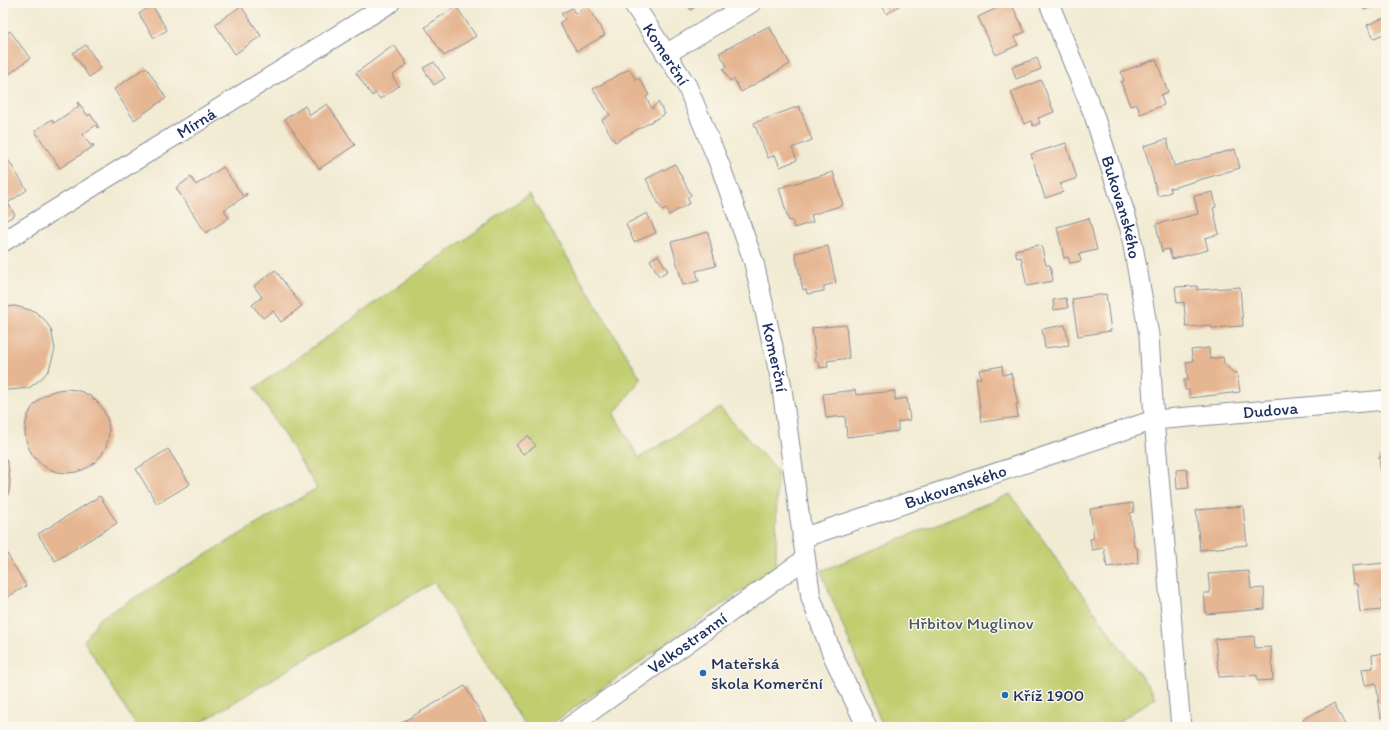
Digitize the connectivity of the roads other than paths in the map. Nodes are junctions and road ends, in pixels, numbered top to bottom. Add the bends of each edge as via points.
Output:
1 (390, 3) edge
2 (633, 3) edge
3 (751, 3) edge
4 (1049, 3) edge
5 (666, 54) junction
6 (3, 242) edge
7 (1386, 400) edge
8 (1154, 420) junction
9 (802, 538) junction
10 (805, 559) junction
11 (568, 727) edge
12 (867, 727) edge
13 (1181, 727) edge

1 - 6 street, Mírná
2 - 5 street, Komerční
3 - 5 street
4 - 8 street, Bukovanského via 1094,115 1130,228 1149,335
5 - 9 street, Komerční via 686,86 721,168 754,263 781,382
7 - 8 street, Dudova
8 - 9 street, Bukovanského
8 - 13 street, Bukovanského
9 - 10 street, Komerční
10 - 11 street, Velkostranní
10 - 12 street, Komerční via 811,598 833,656

